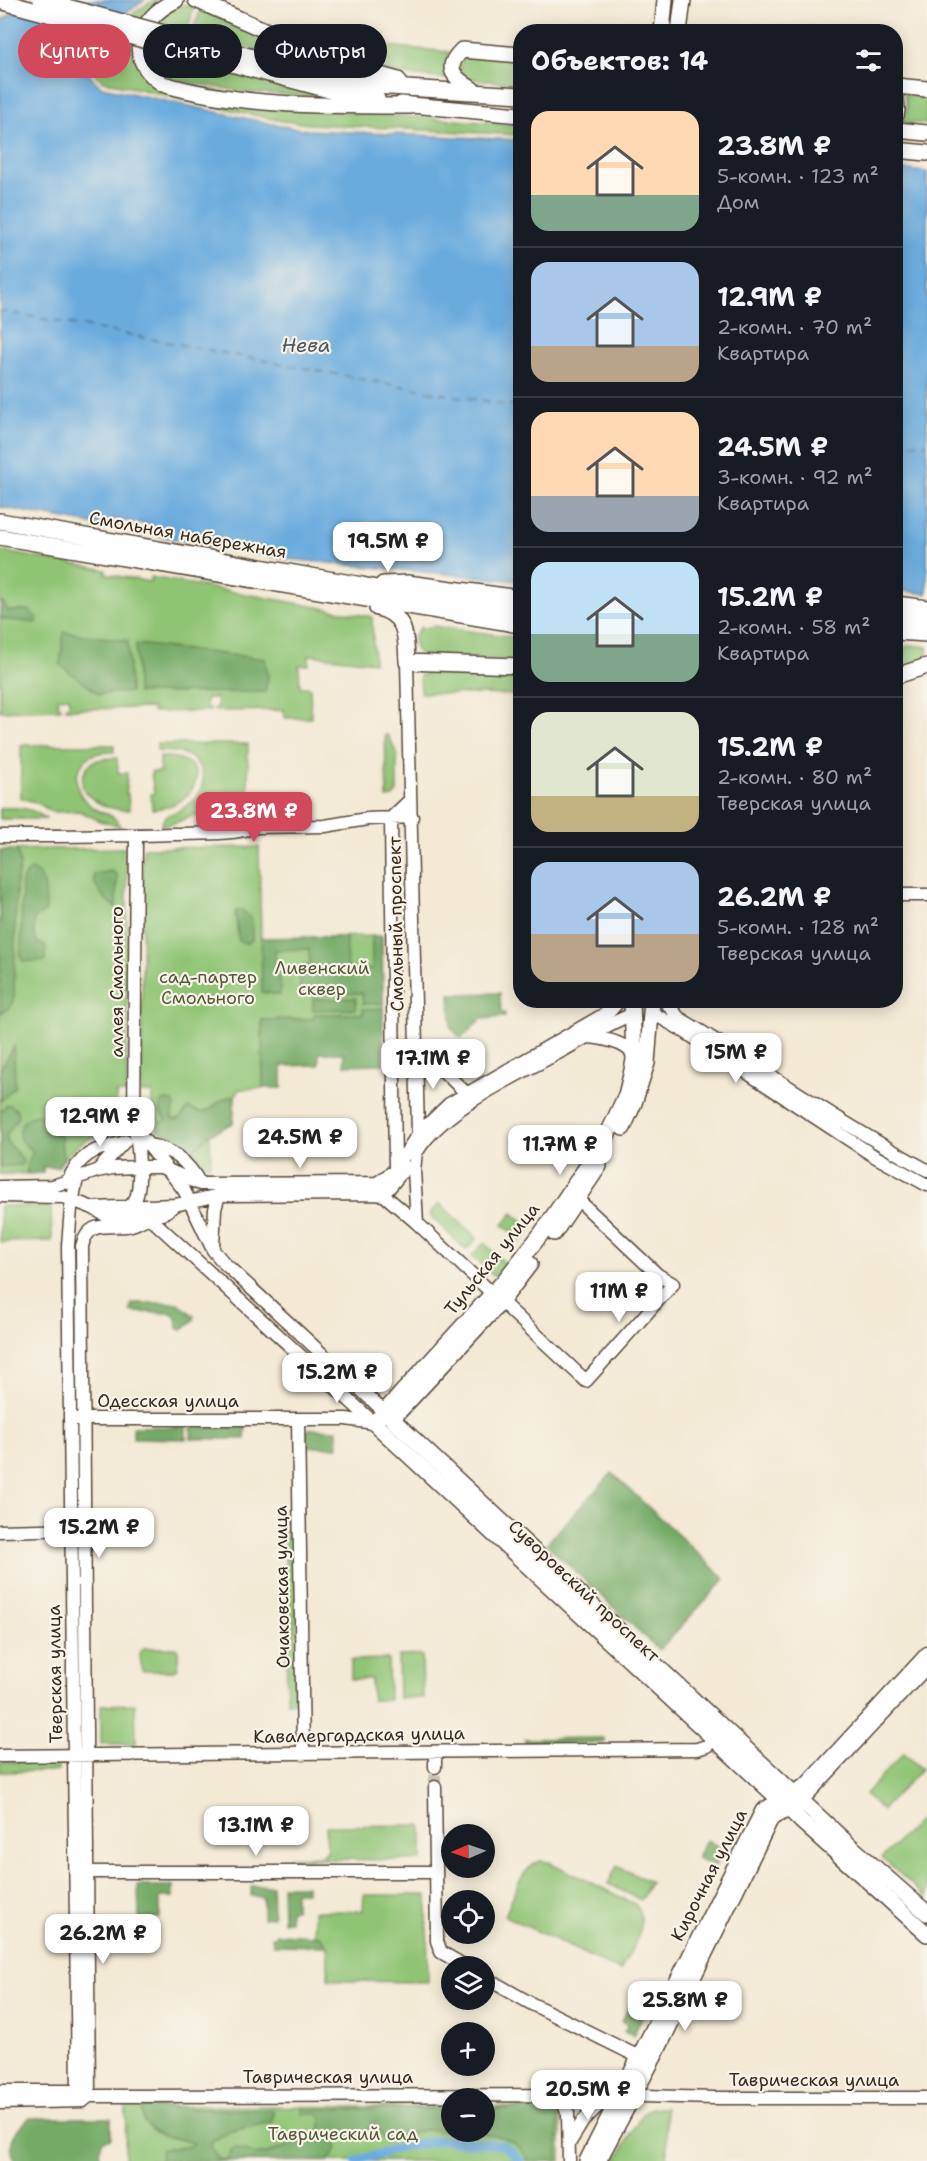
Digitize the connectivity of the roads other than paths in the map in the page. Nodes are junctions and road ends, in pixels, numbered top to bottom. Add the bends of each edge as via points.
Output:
1 (41, 0) edge
2 (176, 0) edge
3 (196, 0) edge
4 (665, 0) edge
5 (683, 0) edge
6 (1, 1) edge
7 (663, 24) edge
8 (681, 24) edge
9 (513, 54) edge
10 (247, 62) junction
11 (903, 87) edge
12 (448, 89) junction
13 (927, 89) edge
14 (474, 91) junction
15 (513, 94) edge
16 (411, 106) junction
17 (513, 114) edge
18 (903, 131) edge
19 (927, 133) edge
20 (903, 151) edge
21 (927, 153) edge
22 (0, 521) edge
23 (0, 537) edge
24 (362, 585) junction
25 (349, 597) junction
26 (513, 597) edge
27 (405, 601) junction
28 (903, 605) edge
29 (927, 608) edge
30 (513, 610) edge
31 (446, 614) junction
32 (903, 618) edge
33 (927, 620) edge
34 (513, 625) edge
35 (405, 632) junction
36 (903, 632) edge
37 (927, 634) edge
38 (407, 662) junction
39 (513, 666) edge
40 (927, 666) edge
41 (903, 674) edge
42 (410, 800) junction
43 (412, 817) junction
44 (391, 818) junction
45 (0, 836) edge
46 (135, 836) junction
47 (903, 895) edge
48 (927, 895) edge
49 (613, 1008) edge
50 (631, 1008) edge
51 (632, 1008) edge
52 (652, 1008) edge
53 (654, 1008) edge
54 (671, 1008) edge
55 (587, 1038) junction
56 (417, 1046) junction
57 (634, 1055) junction
58 (466, 1093) junction
59 (134, 1127) junction
60 (418, 1134) junction
61 (123, 1143) junction
62 (149, 1145) junction
63 (417, 1152) junction
64 (138, 1167) junction
65 (170, 1170) junction
66 (927, 1170) edge
67 (97, 1171) junction
68 (395, 1176) junction
69 (72, 1180) junction
70 (203, 1184) junction
71 (927, 1185) edge
72 (0, 1187) edge
73 (375, 1194) junction
74 (219, 1195) junction
75 (573, 1195) junction
76 (0, 1196) edge
77 (68, 1198) junction
78 (190, 1201) junction
79 (175, 1206) junction
80 (129, 1207) junction
81 (93, 1208) junction
82 (149, 1217) junction
83 (417, 1223) junction
84 (213, 1250) junction
85 (497, 1298) junction
86 (383, 1418) junction
87 (76, 1419) junction
88 (298, 1419) junction
89 (77, 1529) junction
90 (0, 1531) edge
91 (927, 1653) edge
92 (927, 1667) edge
93 (714, 1738) junction
94 (435, 1752) junction
95 (303, 1754) junction
96 (0, 1756) edge
97 (80, 1756) junction
98 (435, 1767) tunnel mouth
99 (435, 1787) tunnel mouth
100 (791, 1801) junction
101 (81, 1872) junction
102 (436, 1872) junction
103 (927, 1913) edge
104 (927, 1934) edge
105 (447, 1956) edge
106 (495, 1983) edge
107 (639, 2057) junction
108 (0, 2091) edge
109 (559, 2095) junction
110 (621, 2095) junction
111 (83, 2096) junction
112 (927, 2098) edge
113 (0, 2103) edge
114 (569, 2145) junction
115 (569, 2161) edge
116 (587, 2161) edge
117 (598, 2161) edge

1 - 10 main road, bridge
2 - 16 main road via 150,17 140,37 141,59 153,78 163,84 247,100
3 - 12 main road via 344,65
4 - 7 main road
5 - 8 main road
6 - 10 main road, bridge
9 - 14 main road via 462,50 452,64 453,72 457,80
10 - 12 main road via 374,86
10 - 16 main road via 329,90
11 - 13 main road
12 - 14 main road
14 - 15 main road
16 - 17 main road
18 - 19 main road
20 - 21 main road
22 - 24 main road, Смольная набережная
23 - 25 main road, Смольная набережная
24 - 26 main road via 407,583
24 - 27 main road, Смольная набережная
25 - 27 main road, Смольная набережная
25 - 35 main road via 356,605 391,613
27 - 30 main road
27 - 31 main road
28 - 29 main road
31 - 34 main road
31 - 35 main road via 415,620
32 - 33 main road
35 - 38 main road
36 - 37 main road
38 - 39 main road
38 - 42 street, Смольный проспект
40 - 41 main road
42 - 43 street, Смольный проспект
42 - 44 street, Смольный проспект
43 - 44 street
43 - 56 street, Смольный проспект
44 - 46 street via 326,826 256,826 246,830
44 - 68 street, Смольный проспект
45 - 46 street
46 - 59 street, аллея Смольного
47 - 48 street
49 - 58 street
50 - 55 street
51 - 57 main road, Тульская улица
52 - 75 main road, Тульская улица via 647,1063 634,1103 613,1145
53 - 71 street via 874,1156
54 - 66 street via 679,1018 857,1131
55 - 57 street via 620,1044
55 - 63 street via 458,1110 443,1121
56 - 58 street
56 - 60 street, Смольный проспект
57 - 75 main road, Тульская улица via 632,1075 615,1119
58 - 60 street via 440,1111
59 - 61 street
59 - 62 street, Суворовский проспект
59 - 64 street, аллея Смольного
60 - 63 street, Смольный проспект
60 - 68 street
61 - 67 street
61 - 69 street via 82,1158
62 - 65 street, Суворовский проспект
62 - 70 street via 178,1156
63 - 68 street
63 - 83 street, Смольный проспект
64 - 65 street
64 - 67 street
64 - 80 street, аллея Смольного via 137,1196
65 - 70 street
65 - 78 street, Суворовский проспект
67 - 69 street
68 - 70 street via 377,1183
68 - 73 street via 388,1188
69 - 72 street via 53,1186
69 - 77 street, Тверская улица
73 - 74 street
73 - 83 street via 384,1195
74 - 78 street
74 - 84 street
75 - 85 main road, Тульская улица
75 - 85 street via 658,1275 673,1284 586,1381
76 - 77 street
77 - 81 street
77 - 87 street, Тверская улица
78 - 79 street
78 - 84 street, Суворовский проспект
79 - 80 street
79 - 82 street
80 - 81 street
81 - 82 street via 116,1217
82 - 86 street, Суворовский проспект
82 - 87 street, Тверская улица via 129,1226 100,1226 84,1237
83 - 85 street
84 - 86 street, Суворовский проспект
85 - 86 main road, Тульская улица
86 - 88 street, Одесская улица
86 - 93 main road, Суворовский проспект
86 - 100 main road, Суворовский проспект
87 - 88 street, Одесская улица
87 - 89 street, Тверская улица
88 - 95 street, Очаковская улица
89 - 90 street
89 - 97 street, Тверская улица
91 - 100 street, Кирочная улица
92 - 100 street, Кирочная улица
93 - 94 street, Кавалергардская улица via 697,1749
93 - 100 main road, Суворовский проспект
94 - 95 street, Кавалергардская улица
94 - 98 street
95 - 97 street, Кавалергардская улица
96 - 97 street, Кавалергардская улица
97 - 101 street, Тверская улица
99 - 102 street
100 - 103 main road, Суворовский проспект
100 - 104 main road, Суворовский проспект
100 - 107 main road, Кирочная улица via 763,1811
100 - 110 main road, Кирочная улица via 771,1818
101 - 102 street
101 - 111 street, Тверская улица
102 - 105 street via 438,1947
106 - 107 street
107 - 110 main road, Кирочная улица
108 - 111 street, Таврическая улица
109 - 110 street, Таврическая улица
109 - 111 street, Таврическая улица
109 - 114 street via 567,2113
110 - 112 street, Таврическая улица
110 - 114 street via 583,2121
110 - 116 main road, Кирочная улица
110 - 117 main road, Кирочная улица
111 - 113 street, Таврическая улица
114 - 115 street

